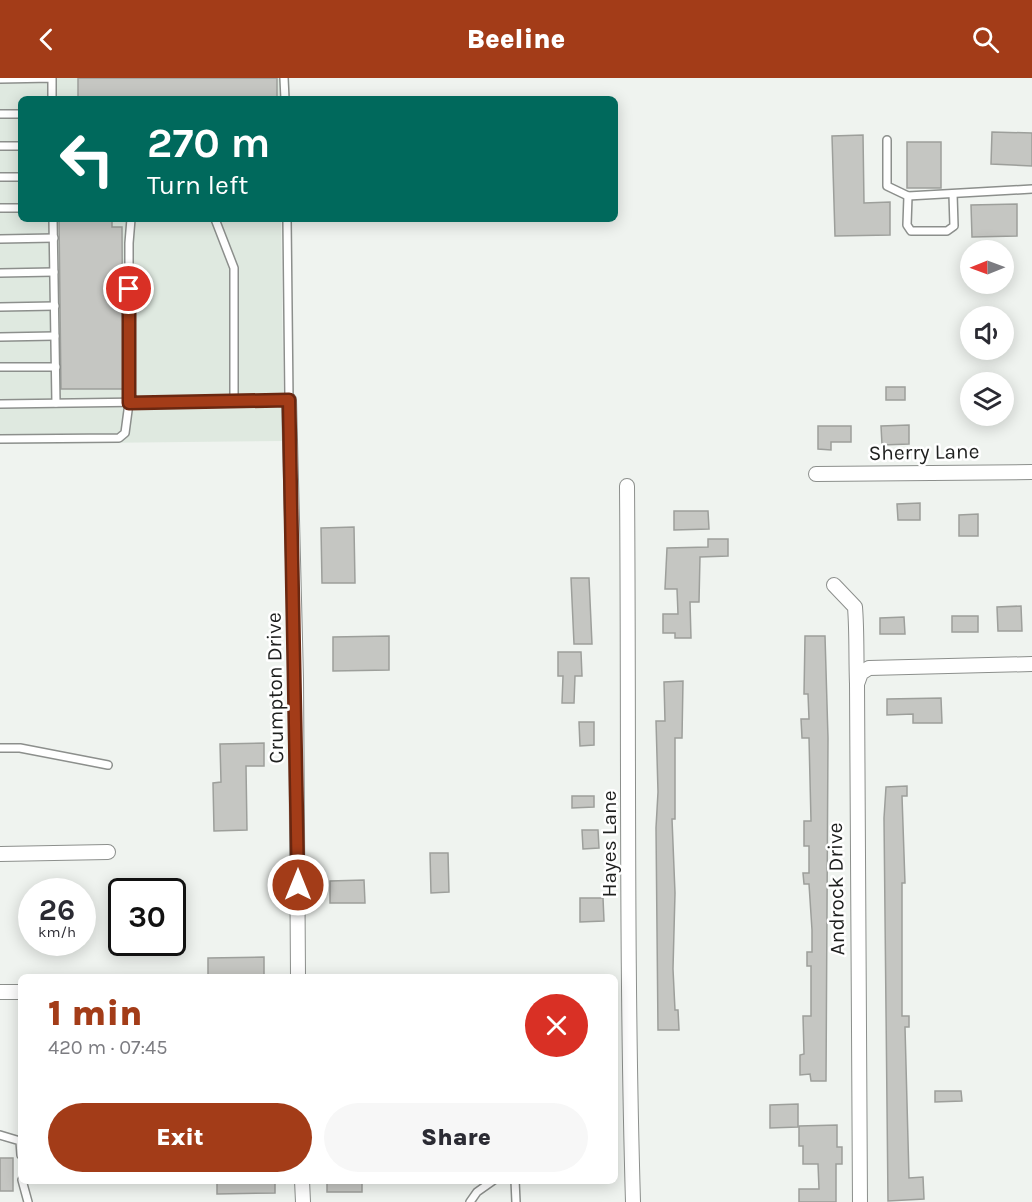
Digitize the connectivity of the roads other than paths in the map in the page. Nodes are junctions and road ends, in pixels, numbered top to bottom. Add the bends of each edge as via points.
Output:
1 (284, 78) edge
2 (0, 79) edge
3 (52, 96) edge
4 (285, 96) edge
5 (0, 114) edge
6 (18, 114) edge
7 (887, 140) dead end
8 (0, 146) edge
9 (18, 146) edge
10 (0, 177) edge
11 (18, 177) edge
12 (1032, 189) edge
13 (953, 194) junction
14 (908, 196) junction
15 (0, 208) edge
16 (18, 208) edge
17 (53, 222) edge
18 (131, 222) edge
19 (216, 222) edge
20 (286, 222) edge
21 (54, 238) junction
22 (0, 239) edge
23 (54, 272) junction
24 (0, 273) edge
25 (55, 306) junction
26 (0, 307) edge
27 (55, 336) junction
28 (0, 337) edge
29 (56, 367) junction
30 (0, 368) edge
31 (289, 400) junction
32 (234, 401) junction
33 (56, 403) junction
34 (129, 403) junction
35 (0, 404) edge
36 (0, 439) edge
37 (1032, 472) edge
38 (816, 474) dead end
39 (627, 486) dead end
40 (834, 585) dead end
41 (1032, 664) edge
42 (857, 684) junction
43 (0, 748) edge
44 (108, 765) dead end
45 (108, 852) dead end
46 (0, 854) edge
47 (298, 974) edge
48 (0, 992) edge
49 (18, 992) edge
50 (0, 1135) edge
51 (18, 1140) edge
52 (23, 1184) edge
53 (302, 1184) edge
54 (488, 1184) edge
55 (515, 1184) edge
56 (27, 1202) edge
57 (303, 1202) edge
58 (470, 1202) edge
59 (516, 1202) edge
60 (633, 1202) edge
61 (860, 1202) edge

1 - 4 lane
2 - 3 lane via 52,78
5 - 6 lane
7 - 14 lane via 887,186
8 - 9 lane
10 - 11 lane
12 - 13 lane
13 - 14 lane
13 - 14 lane via 954,226 947,231 911,231 907,225
15 - 16 lane
17 - 21 lane
18 - 34 lane
19 - 32 lane via 234,268
20 - 31 lane
21 - 22 lane
21 - 23 lane
23 - 24 lane
23 - 25 lane
25 - 26 lane
25 - 27 lane
27 - 28 lane
27 - 29 lane
29 - 30 lane
29 - 33 lane
31 - 32 lane
31 - 47 street, Crumpton Drive
32 - 34 lane
33 - 34 lane
33 - 35 lane
34 - 36 lane via 125,433 119,438
37 - 38 street, Sherry Lane
39 - 60 street, Hayes Lane via 628,1047
40 - 42 street, Androck Drive via 855,607
41 - 42 street via 870,668 861,673
42 - 61 street, Androck Drive
43 - 44 lane via 20,748
45 - 46 street
48 - 49 street
50 - 51 lane
52 - 56 lane
53 - 57 street
54 - 58 lane
55 - 59 lane

